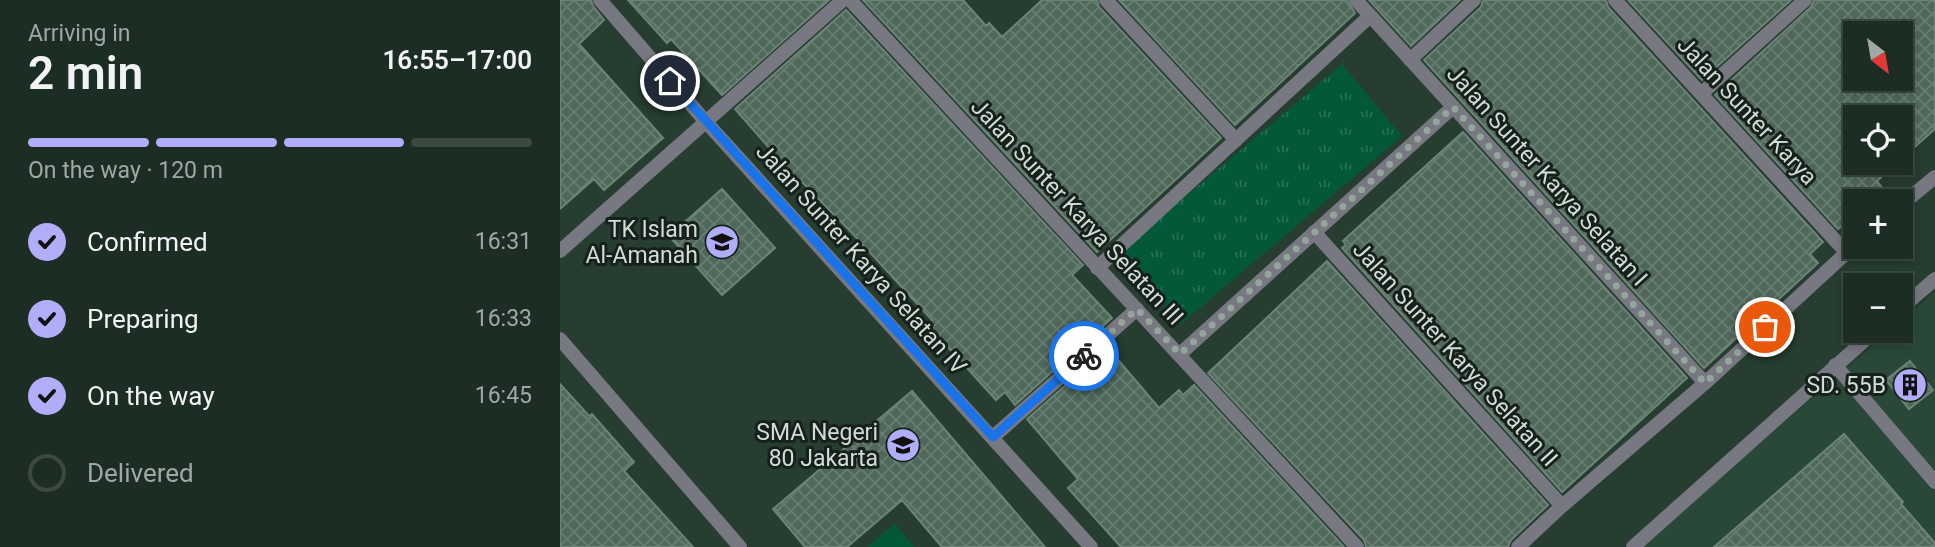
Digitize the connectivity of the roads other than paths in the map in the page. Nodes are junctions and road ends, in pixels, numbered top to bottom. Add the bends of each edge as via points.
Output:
1 (600, 0) edge
2 (843, 0) edge
3 (850, 0) edge
4 (1107, 0) edge
5 (1356, 0) edge
6 (1474, 0) edge
7 (1615, 0) edge
8 (1805, 0) edge
9 (1370, 16) junction
10 (1410, 60) junction
11 (1701, 94) junction
12 (1453, 107) junction
13 (706, 122) junction
14 (1236, 140) junction
15 (1935, 177) edge
16 (1913, 195) edge
17 (1314, 232) junction
18 (1843, 240) edge
19 (560, 251) edge
20 (1843, 255) edge
21 (1097, 268) junction
22 (1935, 279) edge
23 (1913, 298) edge
24 (1137, 309) junction
25 (560, 339) edge
26 (1861, 343) edge
27 (1180, 354) junction
28 (1835, 365) junction
29 (1705, 383) junction
30 (993, 437) junction
31 (1935, 482) edge
32 (1562, 506) junction
33 (740, 547) edge
34 (1091, 547) edge
35 (1357, 547) edge
36 (1518, 547) edge
37 (1633, 547) edge

1 - 13 street, Jalan Sunter Karya Selatan IV
2 - 13 street
3 - 21 street, Jalan Sunter Karya Selatan III
4 - 14 street
5 - 9 street, Jalan Sunter Karya Selatan I
6 - 10 street
7 - 11 street, Jalan Sunter Karya
8 - 11 street
9 - 10 street, Jalan Sunter Karya Selatan I
9 - 14 street
10 - 12 street, Jalan Sunter Karya Selatan I
11 - 18 street, Jalan Sunter Karya
12 - 17 street
12 - 29 street, Jalan Sunter Karya Selatan I
13 - 19 street
13 - 30 street, Jalan Sunter Karya Selatan IV
14 - 21 street
15 - 16 street
17 - 27 street
17 - 32 street, Jalan Sunter Karya Selatan II
20 - 29 street
21 - 24 street, Jalan Sunter Karya Selatan III
22 - 23 street
24 - 27 street, Jalan Sunter Karya Selatan III
24 - 30 street
25 - 33 street
26 - 28 street
27 - 35 street, Jalan Sunter Karya Selatan III
28 - 31 street
28 - 37 street
29 - 32 street
30 - 34 street, Jalan Sunter Karya Selatan IV
32 - 36 street

